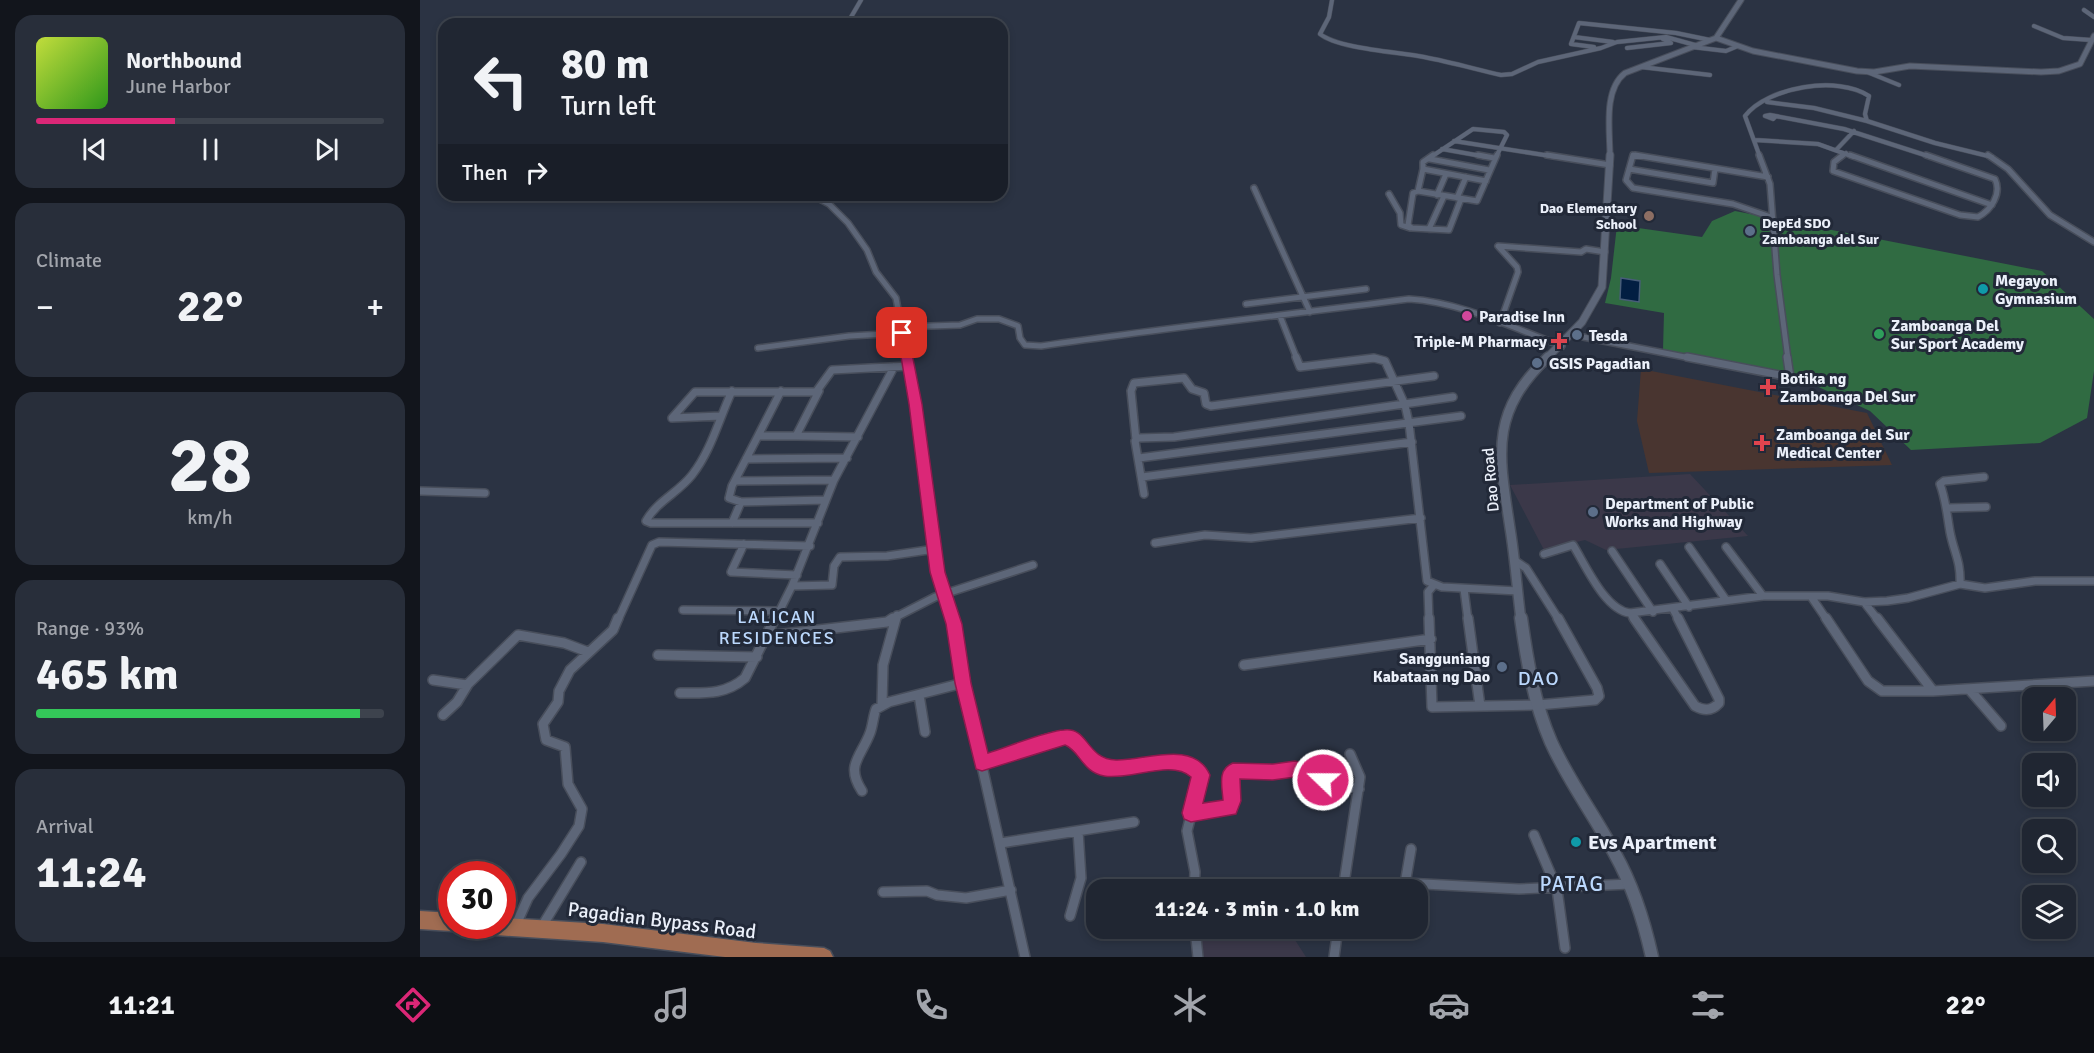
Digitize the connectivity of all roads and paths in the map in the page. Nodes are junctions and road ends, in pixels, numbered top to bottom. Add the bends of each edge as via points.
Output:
1 (861, 0) edge
2 (1332, 0) edge
3 (1741, 0) edge
4 (2084, 10) dead end
5 (2094, 17) edge
6 (850, 18) edge
7 (1595, 24) junction
8 (1613, 26) junction
9 (2034, 26) dead end
10 (1629, 28) junction
11 (1645, 30) junction
12 (1574, 37) junction
13 (1657, 37) junction
14 (2092, 38) edge
15 (1590, 39) junction
16 (1646, 39) junction
17 (1713, 39) junction
18 (1607, 41) junction
19 (1625, 41) junction
20 (1615, 42) junction
21 (1694, 46) junction
22 (1738, 46) junction
23 (1601, 48) junction
24 (1627, 48) dead end
25 (1641, 67) junction
26 (1867, 72) junction
27 (1710, 75) dead end
28 (1899, 85) dead end
29 (1765, 102) junction
30 (1775, 117) dead end
31 (1867, 121) junction
32 (1485, 130) junction
33 (1854, 131) junction
34 (1755, 140) junction
35 (1454, 141) junction
36 (1480, 145) junction
37 (1500, 148) junction
38 (1837, 149) junction
39 (1442, 150) junction
40 (1846, 153) junction
41 (1494, 158) junction
42 (1430, 159) junction
43 (1610, 165) junction
44 (1423, 169) junction
45 (1629, 169) junction
46 (1715, 169) junction
47 (1489, 170) junction
48 (1446, 174) junction
49 (1466, 177) junction
50 (1768, 177) junction
51 (1486, 181) junction
52 (1254, 188) dead end
53 (1418, 191) junction
54 (1389, 194) dead end
55 (1437, 195) junction
56 (1444, 196) junction
57 (1459, 199) junction
58 (823, 201) edge
59 (1992, 205) junction
60 (1771, 217) junction
61 (1410, 228) junction
62 (1429, 229) junction
63 (2094, 242) edge
64 (1605, 252) junction
65 (1366, 289) dead end
66 (1304, 296) junction
67 (1246, 304) dead end
68 (1310, 312) junction
69 (1280, 316) junction
70 (1500, 323) junction
71 (902, 330) junction
72 (1573, 335) junction
73 (1562, 346) junction
74 (758, 348) dead end
75 (909, 366) junction
76 (894, 367) junction
77 (1434, 375) dead end
78 (1395, 382) junction
79 (732, 391) junction
80 (781, 391) junction
81 (819, 391) junction
82 (1452, 397) dead end
83 (1405, 405) junction
84 (721, 416) junction
85 (1461, 416) dead end
86 (1409, 423) junction
87 (758, 435) junction
88 (796, 436) junction
89 (858, 437) junction
90 (1136, 440) junction
91 (1412, 442) junction
92 (847, 458) junction
93 (1139, 458) junction
94 (746, 459) junction
95 (1142, 477) junction
96 (1984, 477) dead end
97 (834, 480) junction
98 (735, 482) junction
99 (420, 491) edge
100 (486, 493) dead end
101 (1144, 495) dead end
102 (826, 500) junction
103 (741, 502) junction
104 (1986, 507) dead end
105 (1948, 508) junction
106 (1421, 518) junction
107 (732, 523) junction
108 (818, 523) junction
109 (1155, 543) dead end
110 (744, 544) junction
111 (810, 546) junction
112 (1689, 547) dead end
113 (1726, 547) dead end
114 (935, 549) junction
115 (1612, 551) dead end
116 (1544, 554) dead end
117 (1514, 560) junction
118 (1660, 564) dead end
119 (1033, 565) dead end
120 (797, 575) junction
121 (2094, 581) edge
122 (1960, 584) junction
123 (1434, 585) junction
124 (792, 586) junction
125 (1464, 589) junction
126 (1518, 591) junction
127 (946, 594) junction
128 (1763, 596) junction
129 (1812, 597) junction
130 (1726, 600) junction
131 (1864, 602) junction
132 (1689, 607) junction
133 (1673, 609) junction
134 (683, 610) dead end
135 (779, 611) junction
136 (1653, 612) junction
137 (1630, 613) junction
138 (897, 615) junction
139 (767, 636) junction
140 (1431, 639) junction
141 (588, 652) junction
142 (658, 655) dead end
143 (757, 657) junction
144 (1244, 665) dead end
145 (433, 680) dead end
146 (2094, 681) edge
147 (963, 683) junction
148 (467, 685) junction
149 (1969, 689) junction
150 (1933, 691) junction
151 (680, 693) dead end
152 (919, 694) junction
153 (882, 705) junction
154 (1538, 705) junction
155 (1479, 706) junction
156 (443, 715) dead end
157 (2001, 726) dead end
158 (925, 732) dead end
159 (1350, 754) dead end
160 (982, 763) junction
161 (1359, 789) junction
162 (862, 791) dead end
163 (1191, 813) junction
164 (1134, 822) dead end
165 (1078, 831) junction
166 (1534, 835) dead end
167 (1001, 843) junction
168 (1411, 849) dead end
169 (581, 862) dead end
170 (1195, 879) edge
171 (1345, 879) edge
172 (1405, 879) edge
173 (1630, 884) junction
174 (1428, 886) edge
175 (1557, 889) junction
176 (1011, 890) junction
177 (883, 892) dead end
178 (1070, 916) dead end
179 (420, 920) edge
180 (438, 921) edge
181 (516, 924) edge
182 (516, 927) edge
183 (542, 928) junction
184 (1196, 939) edge
185 (1336, 939) edge
186 (1565, 948) dead end
187 (755, 955) edge
188 (824, 957) edge
189 (1025, 957) edge
190 (1198, 957) edge
191 (1334, 957) edge
192 (1652, 957) edge

1 - 6 street
2 - 23 street via 1320,34 1324,38 1490,73 1512,74 1538,62
3 - 17 street
4 - 5 street
7 - 8 street
7 - 12 street via 1579,23
7 - 15 street
8 - 10 street
8 - 18 street
9 - 14 street via 2063,38
10 - 11 street
10 - 19 street
11 - 16 street
11 - 17 street
12 - 15 street
12 - 23 street via 1572,45
13 - 16 street
13 - 21 street via 1670,37
13 - 24 street via 1671,43
14 - 26 street via 2082,63 2059,71 1910,66
15 - 18 street
16 - 19 street
17 - 21 street, Dao Road
17 - 22 street
18 - 20 street
19 - 20 street
20 - 23 street
21 - 22 street via 1726,51
21 - 25 street, Dao Road
22 - 26 street
25 - 27 street
25 - 43 street, Dao Road via 1619,77 1614,85
26 - 28 street
29 - 31 street via 1814,108
29 - 31 street via 1808,84 1836,85 1868,95
29 - 34 street via 1751,108 1745,116
30 - 33 street
31 - 63 street via 1991,156 2050,215
32 - 35 street via 1473,129
32 - 36 street
32 - 37 street via 1507,135
33 - 38 street
33 - 59 street via 1990,176 1998,184
34 - 38 street via 1803,141
34 - 50 street
35 - 36 street
35 - 39 street
36 - 37 street
37 - 41 street
37 - 43 street
38 - 40 street
39 - 41 street
39 - 42 street
40 - 59 street
40 - 59 street via 1834,162 1833,171 1960,215 1978,216
41 - 47 street
42 - 44 street via 1423,162
42 - 47 street
43 - 64 street, Dao Road
44 - 48 street
44 - 53 street
45 - 46 street via 1630,157 1636,155
45 - 46 street via 1713,183
45 - 60 street via 1627,183 1633,188 1733,204
46 - 50 street
47 - 51 street
48 - 49 street
48 - 55 street
49 - 51 street
49 - 57 street
50 - 60 street
51 - 57 street via 1478,200
52 - 66 street
53 - 55 street
53 - 61 street via 1413,193
54 - 61 street via 1400,213 1401,225
55 - 56 street
56 - 57 street
56 - 62 street
57 - 62 street via 1449,230
58 - 71 street via 858,236 873,267 893,292
60 - 72 street via 1790,377
61 - 62 street
64 - 70 street via 1498,246 1518,272
64 - 72 street, Dao Road via 1598,299
65 - 66 street
66 - 67 street
66 - 68 street
68 - 69 street
68 - 70 street via 1417,299
69 - 71 street via 1032,347 1022,341 1018,326 999,319
69 - 78 street via 1299,366 1381,359
70 - 73 street
71 - 74 street
71 - 75 street
72 - 73 street, Dao Road
73 - 117 street, Dao Road via 1540,365 1515,396 1502,435
75 - 76 street
75 - 114 street
76 - 81 street via 831,370
76 - 89 street
77 - 78 street
78 - 83 street
78 - 90 street via 1211,406 1206,404 1204,393 1192,389 1185,378 1134,383 1131,391
79 - 80 street
79 - 84 street
79 - 84 street via 695,392 672,418
80 - 81 street
80 - 87 street
81 - 88 street
82 - 83 street
83 - 86 street
83 - 90 street
84 - 107 street via 712,441 692,474 646,521
85 - 86 street
86 - 91 street
86 - 93 street
87 - 88 street
87 - 94 street
88 - 89 street
89 - 92 street
90 - 93 street
91 - 95 street
91 - 106 street
92 - 94 street
92 - 97 street
93 - 95 street
94 - 98 street
95 - 101 street
96 - 105 street via 1942,482
97 - 98 street
97 - 102 street
98 - 103 street via 729,498
99 - 100 street
102 - 103 street
102 - 108 street
103 - 107 street
104 - 105 street
105 - 122 street via 1950,531 1961,566
106 - 109 street via 1251,538 1205,536
106 - 123 street via 1425,578
107 - 108 street
108 - 111 street
110 - 111 street
110 - 120 street via 731,572
110 - 141 street via 654,543 613,630
111 - 120 street
112 - 130 street
113 - 128 street
114 - 124 street via 840,557 834,566 832,585
114 - 127 street
115 - 136 street
116 - 137 street via 1573,545 1609,603
117 - 126 street, Dao Road
117 - 154 street via 1534,579 1599,692 1599,696 1587,702
118 - 132 street
119 - 127 street
120 - 124 street
121 - 122 street via 2034,581 1985,588
122 - 131 street via 1908,598
123 - 125 street
123 - 140 street via 1428,592
124 - 135 street
125 - 126 street
125 - 155 street
126 - 154 street, Dao Road
127 - 138 street
127 - 147 street
128 - 129 street
128 - 130 street
129 - 131 street
129 - 150 street via 1874,687 1885,691
130 - 132 street
131 - 150 street
132 - 133 street
133 - 136 street
133 - 137 street via 1719,699 1716,708 1703,710 1695,706
134 - 135 street
135 - 139 street
136 - 137 street
138 - 139 street via 887,622
138 - 153 street via 883,665
139 - 143 street
140 - 144 street
140 - 155 street via 1432,707
141 - 148 street via 518,634
141 - 181 street via 570,670 559,691 559,700 543,726 546,740 565,747 568,783 582,807 581,818 567,846 521,909
142 - 143 street
143 - 151 street via 736,688 725,692
145 - 148 street
146 - 149 street
147 - 152 street
147 - 160 street
148 - 156 street
149 - 150 street
149 - 157 street
152 - 153 street
152 - 158 street
153 - 162 street via 874,712 870,732 855,761 854,778
154 - 155 street
154 - 173 street, Dao Road via 1552,745
159 - 161 street via 1359,772
160 - 163 street via 1065,737 1078,742 1088,759 1104,768 1181,763 1201,775
160 - 167 street
161 - 163 street via 1300,770 1233,771 1230,808
161 - 171 street
163 - 170 street via 1188,842
164 - 165 street
165 - 167 street
165 - 178 street via 1081,878
166 - 175 street
167 - 176 street
168 - 172 street
169 - 183 street
173 - 175 street
173 - 192 street, Dao Road
174 - 175 street
175 - 186 street
176 - 177 street via 966,898 927,891
176 - 189 street
179 - 180 highway
182 - 183 highway, Pagadian Bypass Road
183 - 187 highway, Pagadian Bypass Road
184 - 190 street
185 - 191 street
187 - 188 highway, Pagadian Bypass Road

